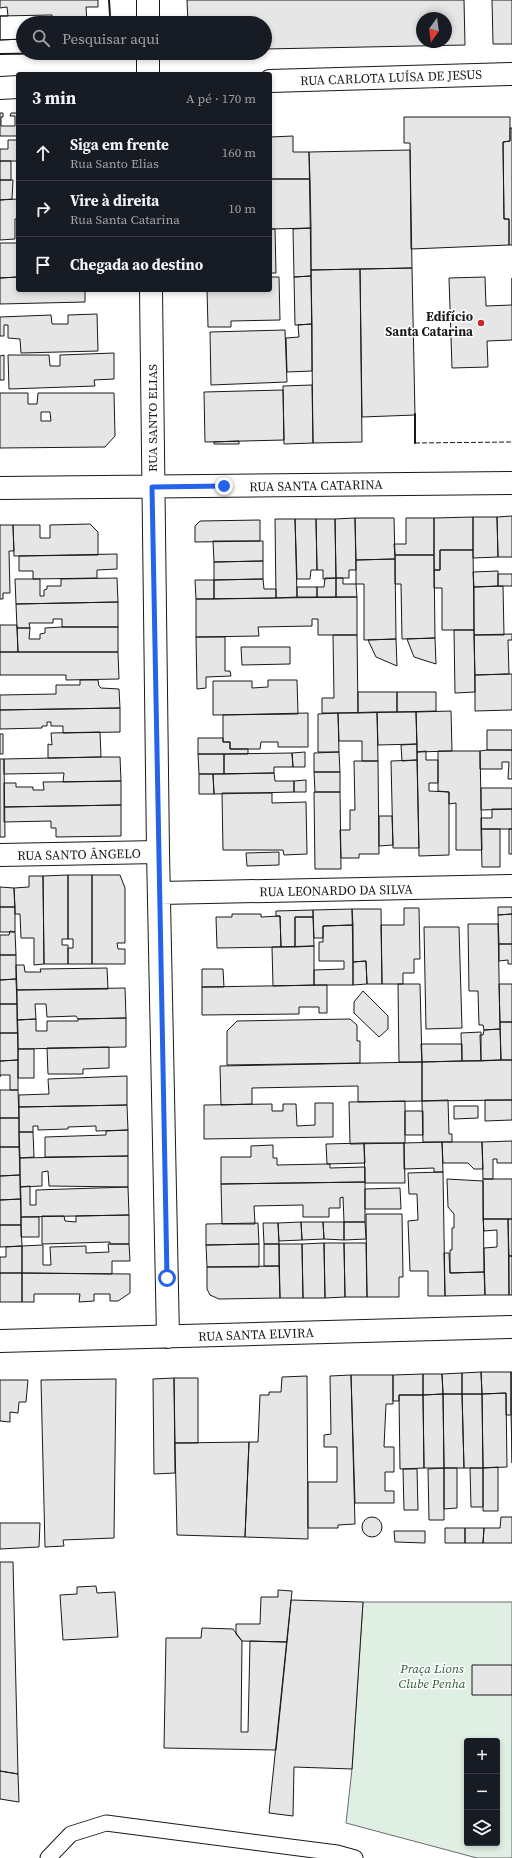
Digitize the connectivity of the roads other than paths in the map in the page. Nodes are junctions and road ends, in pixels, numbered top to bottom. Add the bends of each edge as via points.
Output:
1 (148, 0) edge
2 (148, 16) edge
3 (148, 60) edge
4 (148, 72) edge
5 (512, 74) edge
6 (272, 81) edge
7 (16, 87) edge
8 (0, 88) edge
9 (150, 292) edge
10 (512, 483) edge
11 (152, 487) junction
12 (0, 488) edge
13 (158, 852) junction
14 (0, 855) edge
15 (512, 886) edge
16 (160, 893) junction
17 (512, 1327) edge
18 (168, 1337) junction
19 (0, 1341) edge
20 (48, 1858) edge
21 (355, 1858) edge

1 - 2 street
3 - 4 street
5 - 6 street, RUA CARLOTA LUÍSA DE JESUS
7 - 8 street
9 - 11 street, RUA SANTO ELIAS
10 - 11 street, RUA SANTA CATARINA
11 - 12 street, RUA SANTA CATARINA
11 - 13 street, RUA SANTO ELIAS
13 - 14 street, RUA SANTO ÂNGELO
13 - 16 street, RUA SANTO ELIAS
15 - 16 street, RUA LEONARDO DA SILVA
16 - 18 street, RUA SANTO ELIAS
17 - 18 street, RUA SANTA ELVIRA
18 - 19 street, RUA SANTA ELVIRA
20 - 21 lane via 71,1834 106,1823 337,1853

